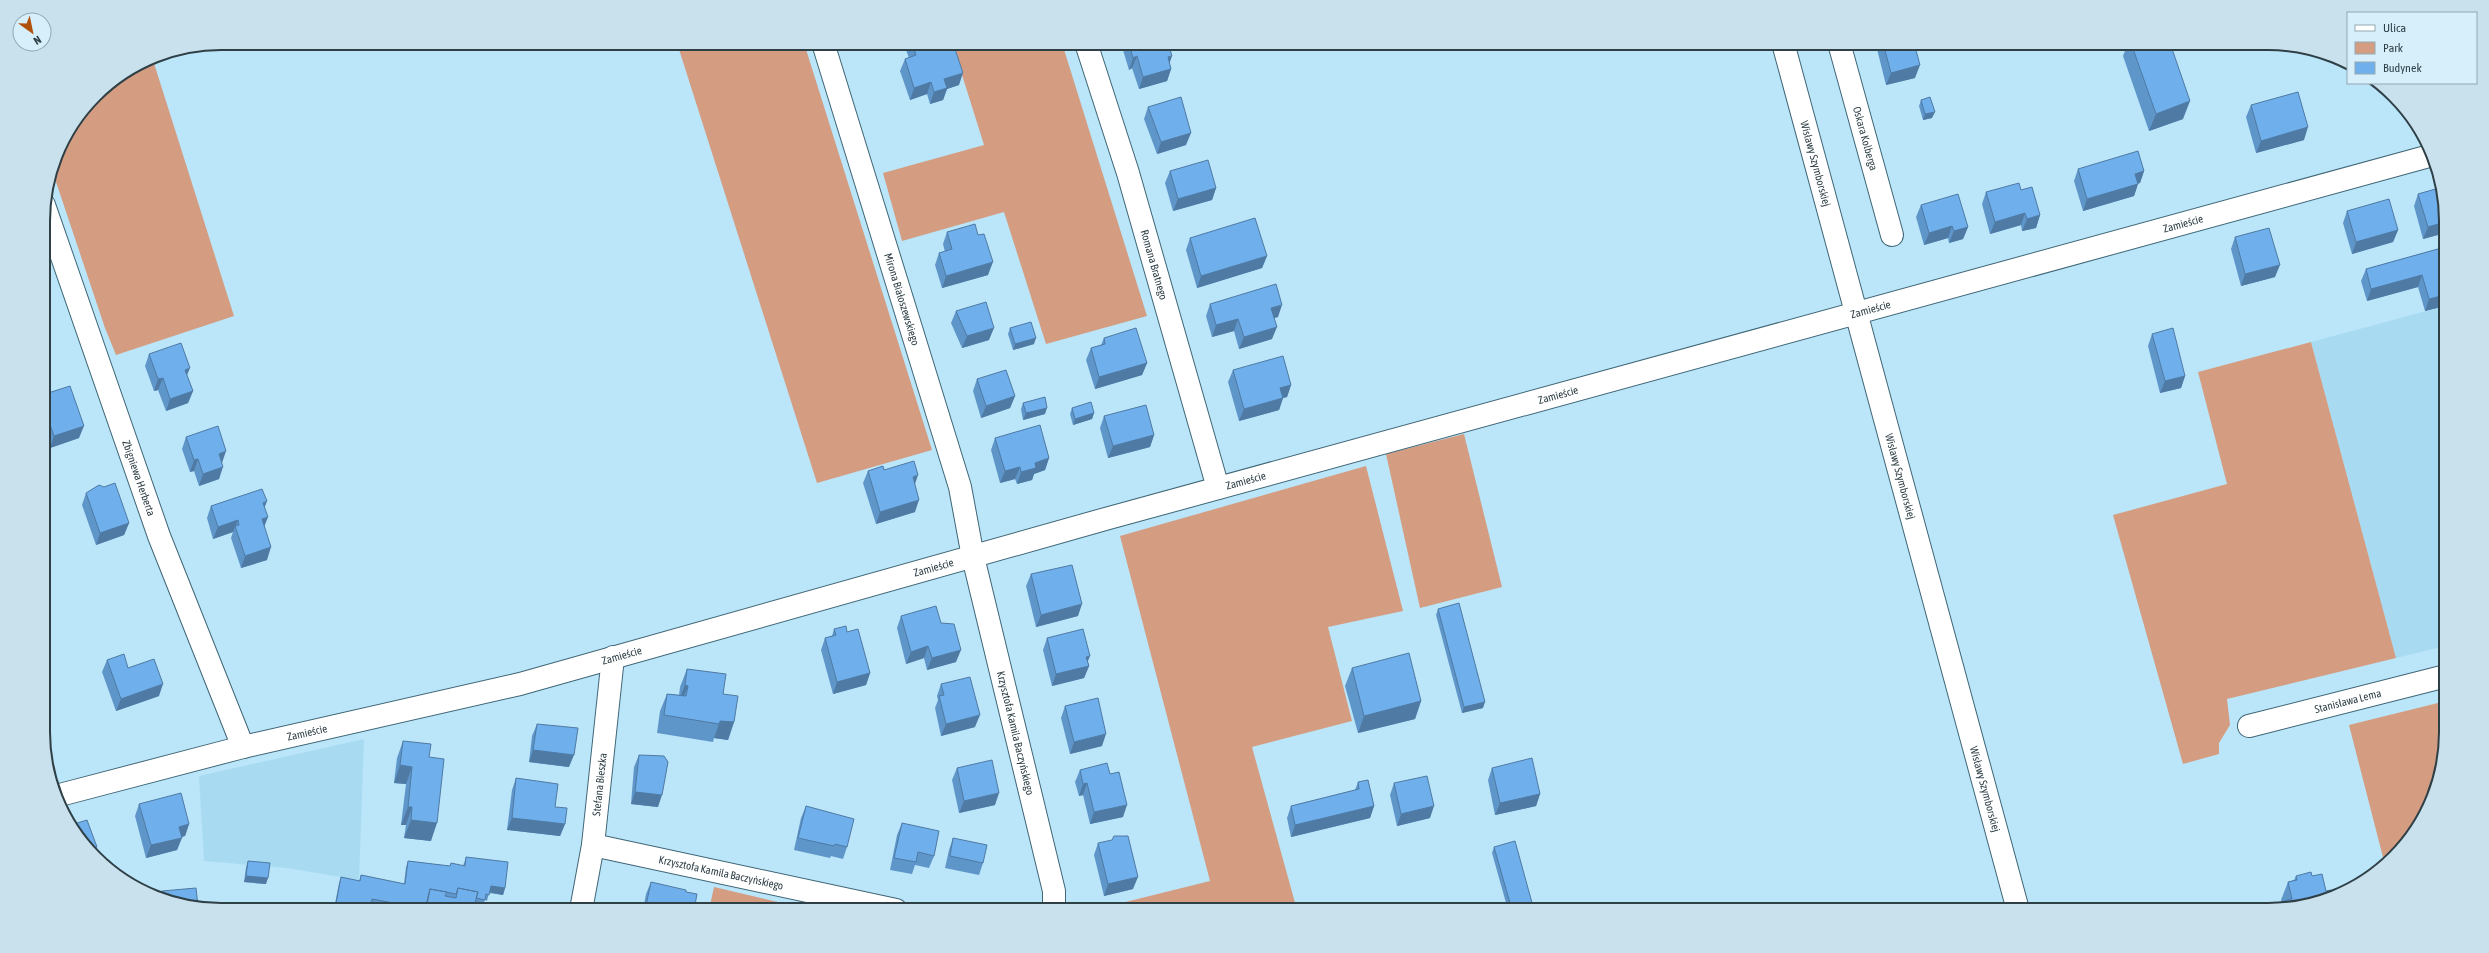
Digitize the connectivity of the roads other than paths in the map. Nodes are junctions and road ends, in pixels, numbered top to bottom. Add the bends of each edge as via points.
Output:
1 (825, 50) edge
2 (1088, 50) edge
3 (1785, 50) edge
4 (1841, 50) edge
5 (2427, 157) edge
6 (50, 222) edge
7 (1892, 235) dead end
8 (1857, 312) junction
9 (1218, 488) junction
10 (973, 557) junction
11 (613, 658) junction
12 (2439, 678) edge
13 (2249, 726) dead end
14 (243, 747) junction
15 (62, 794) edge
16 (593, 845) junction
17 (582, 903) edge
18 (863, 903) edge
19 (1054, 903) edge
20 (2016, 903) edge

1 - 10 street, Mirona Białoszewskiego via 960,487
2 - 9 street, Romana Bratnego via 1128,174
3 - 8 street, Wisławy Szymborskiej
4 - 7 street, Oskara Kolberga
5 - 8 street, Zamieście
6 - 14 street, Zbigniewa Herberta via 159,536
8 - 9 street, Zamieście
8 - 20 street, Wisławy Szymborskiej
9 - 10 street, Zamieście
10 - 11 street, Zamieście
10 - 19 street, Krzysztofa Kamila Baczyńskiego via 1054,891
11 - 14 street, Zamieście via 520,684
11 - 16 street, Stefana Bieszka
12 - 13 street, Stanisława Lema
14 - 15 street, Zamieście
16 - 17 street, Stefana Bieszka
16 - 18 street, Krzysztofa Kamila Baczyńskiego

